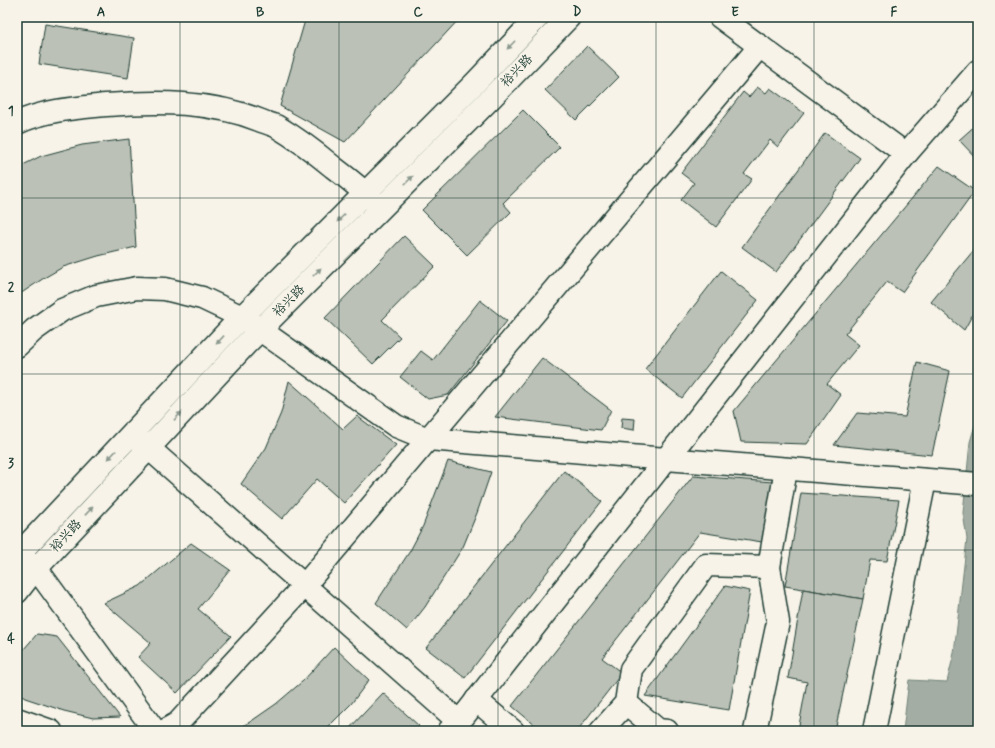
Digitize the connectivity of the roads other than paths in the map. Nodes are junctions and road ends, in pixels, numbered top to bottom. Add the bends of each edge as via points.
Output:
1 (538, 17) edge
2 (570, 17) edge
3 (720, 17) edge
4 (760, 46) junction
5 (978, 71) edge
6 (17, 123) edge
7 (906, 154) junction
8 (366, 193) junction
9 (381, 208) junction
10 (242, 318) junction
11 (259, 330) junction
12 (18, 343) edge
13 (428, 439) junction
14 (140, 441) junction
15 (666, 460) junction
16 (786, 469) junction
17 (925, 480) junction
18 (978, 484) edge
19 (18, 553) edge
20 (769, 567) junction
21 (36, 568) junction
22 (304, 586) junction
23 (17, 592) edge
24 (476, 700) junction
25 (626, 703) junction
26 (17, 719) edge
27 (453, 726) edge
28 (51, 731) edge
29 (155, 731) edge
30 (164, 731) edge
31 (513, 731) edge
32 (601, 731) edge
33 (667, 731) edge
34 (755, 731) edge
35 (874, 731) edge

1 -> 8 street, 裕兴路
9 -> 2 street, 裕兴路
3 - 4 street
4 - 7 street
4 - 13 street
5 - 7 street
6 - 8 street via 30,117 84,107 128,104 207,106 244,114 275,126 310,148
7 - 15 street
8 - 9 street
8 -> 10 street, 裕兴路
11 -> 9 street, 裕兴路
10 - 11 street
10 - 12 street via 202,298 165,289 137,288 96,296 62,310
10 -> 14 street, 裕兴路
11 - 13 street via 396,426
14 -> 11 street, 裕兴路
13 - 15 street
13 - 22 street
14 -> 19 street, 裕兴路
21 -> 14 street, 裕兴路
14 - 22 street
15 - 16 street
15 - 24 street
16 - 17 street
16 - 20 street
17 - 18 street
17 - 35 street
19 - 21 street
20 - 25 street via 706,565 632,669
20 - 34 street via 778,622
21 - 23 street, 裕兴路
21 - 29 street
22 - 27 street
22 - 30 street via 178,723
24 - 27 street
24 - 31 street
25 - 32 street
25 - 33 street via 658,730
26 - 28 street

